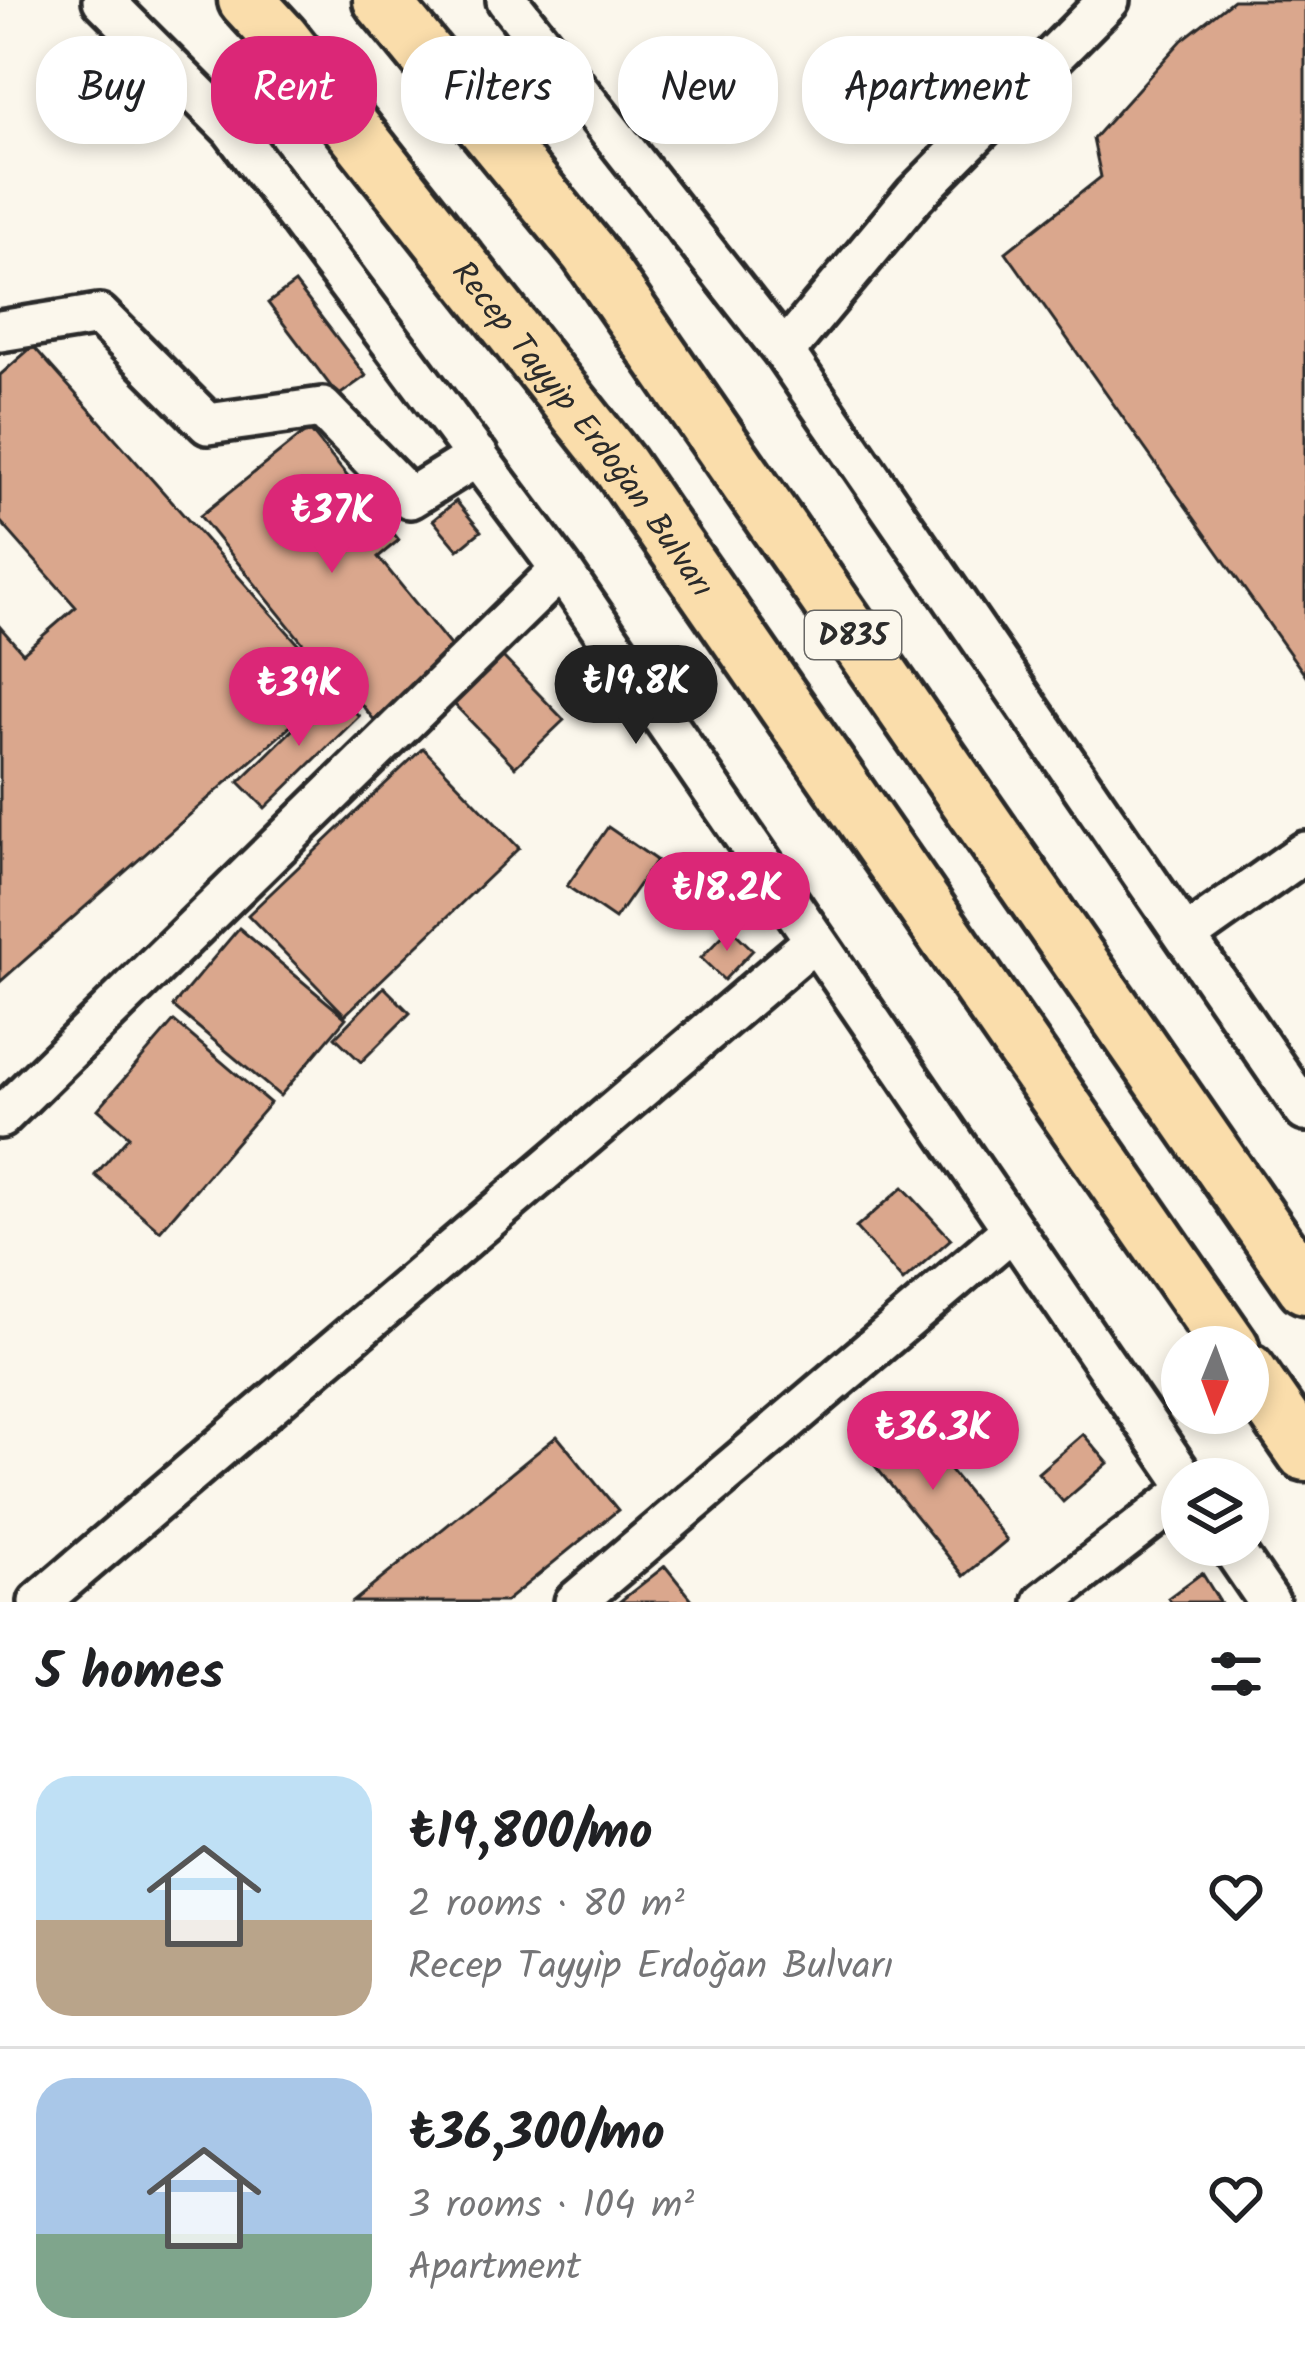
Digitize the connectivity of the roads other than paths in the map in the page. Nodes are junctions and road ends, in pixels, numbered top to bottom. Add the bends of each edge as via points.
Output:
1 (103, 0) edge
2 (246, 0) edge
3 (381, 0) edge
4 (506, 0) edge
5 (1108, 0) edge
6 (0, 331) edge
7 (784, 352) junction
8 (478, 456) junction
9 (561, 569) junction
10 (1305, 852) edge
11 (1186, 936) junction
12 (814, 942) junction
13 (1305, 1111) edge
14 (0, 1118) edge
15 (1012, 1230) junction
16 (1305, 1286) edge
17 (1216, 1326) edge
18 (1269, 1402) edge
19 (1305, 1454) edge
20 (1169, 1458) edge
21 (1161, 1513) edge
22 (1244, 1566) edge
23 (1067, 1595) edge
24 (39, 1602) edge
25 (575, 1602) edge
26 (1269, 1602) edge

1 - 8 street via 232,130
2 - 17 highway, Recep Tayyip Erdoğan Bulvarı / D835 via 619,464
3 - 16 highway, D835 via 588,252
4 - 7 street
5 - 7 street via 915,195
6 - 8 street via 99,315 208,424 322,408 410,498
7 - 11 street
8 - 9 street
9 - 12 street
9 - 14 street
10 - 11 street
11 - 13 street
12 - 15 street
12 - 24 street
15 - 20 street
15 - 25 street
18 - 19 highway
21 - 23 street
22 - 26 street

